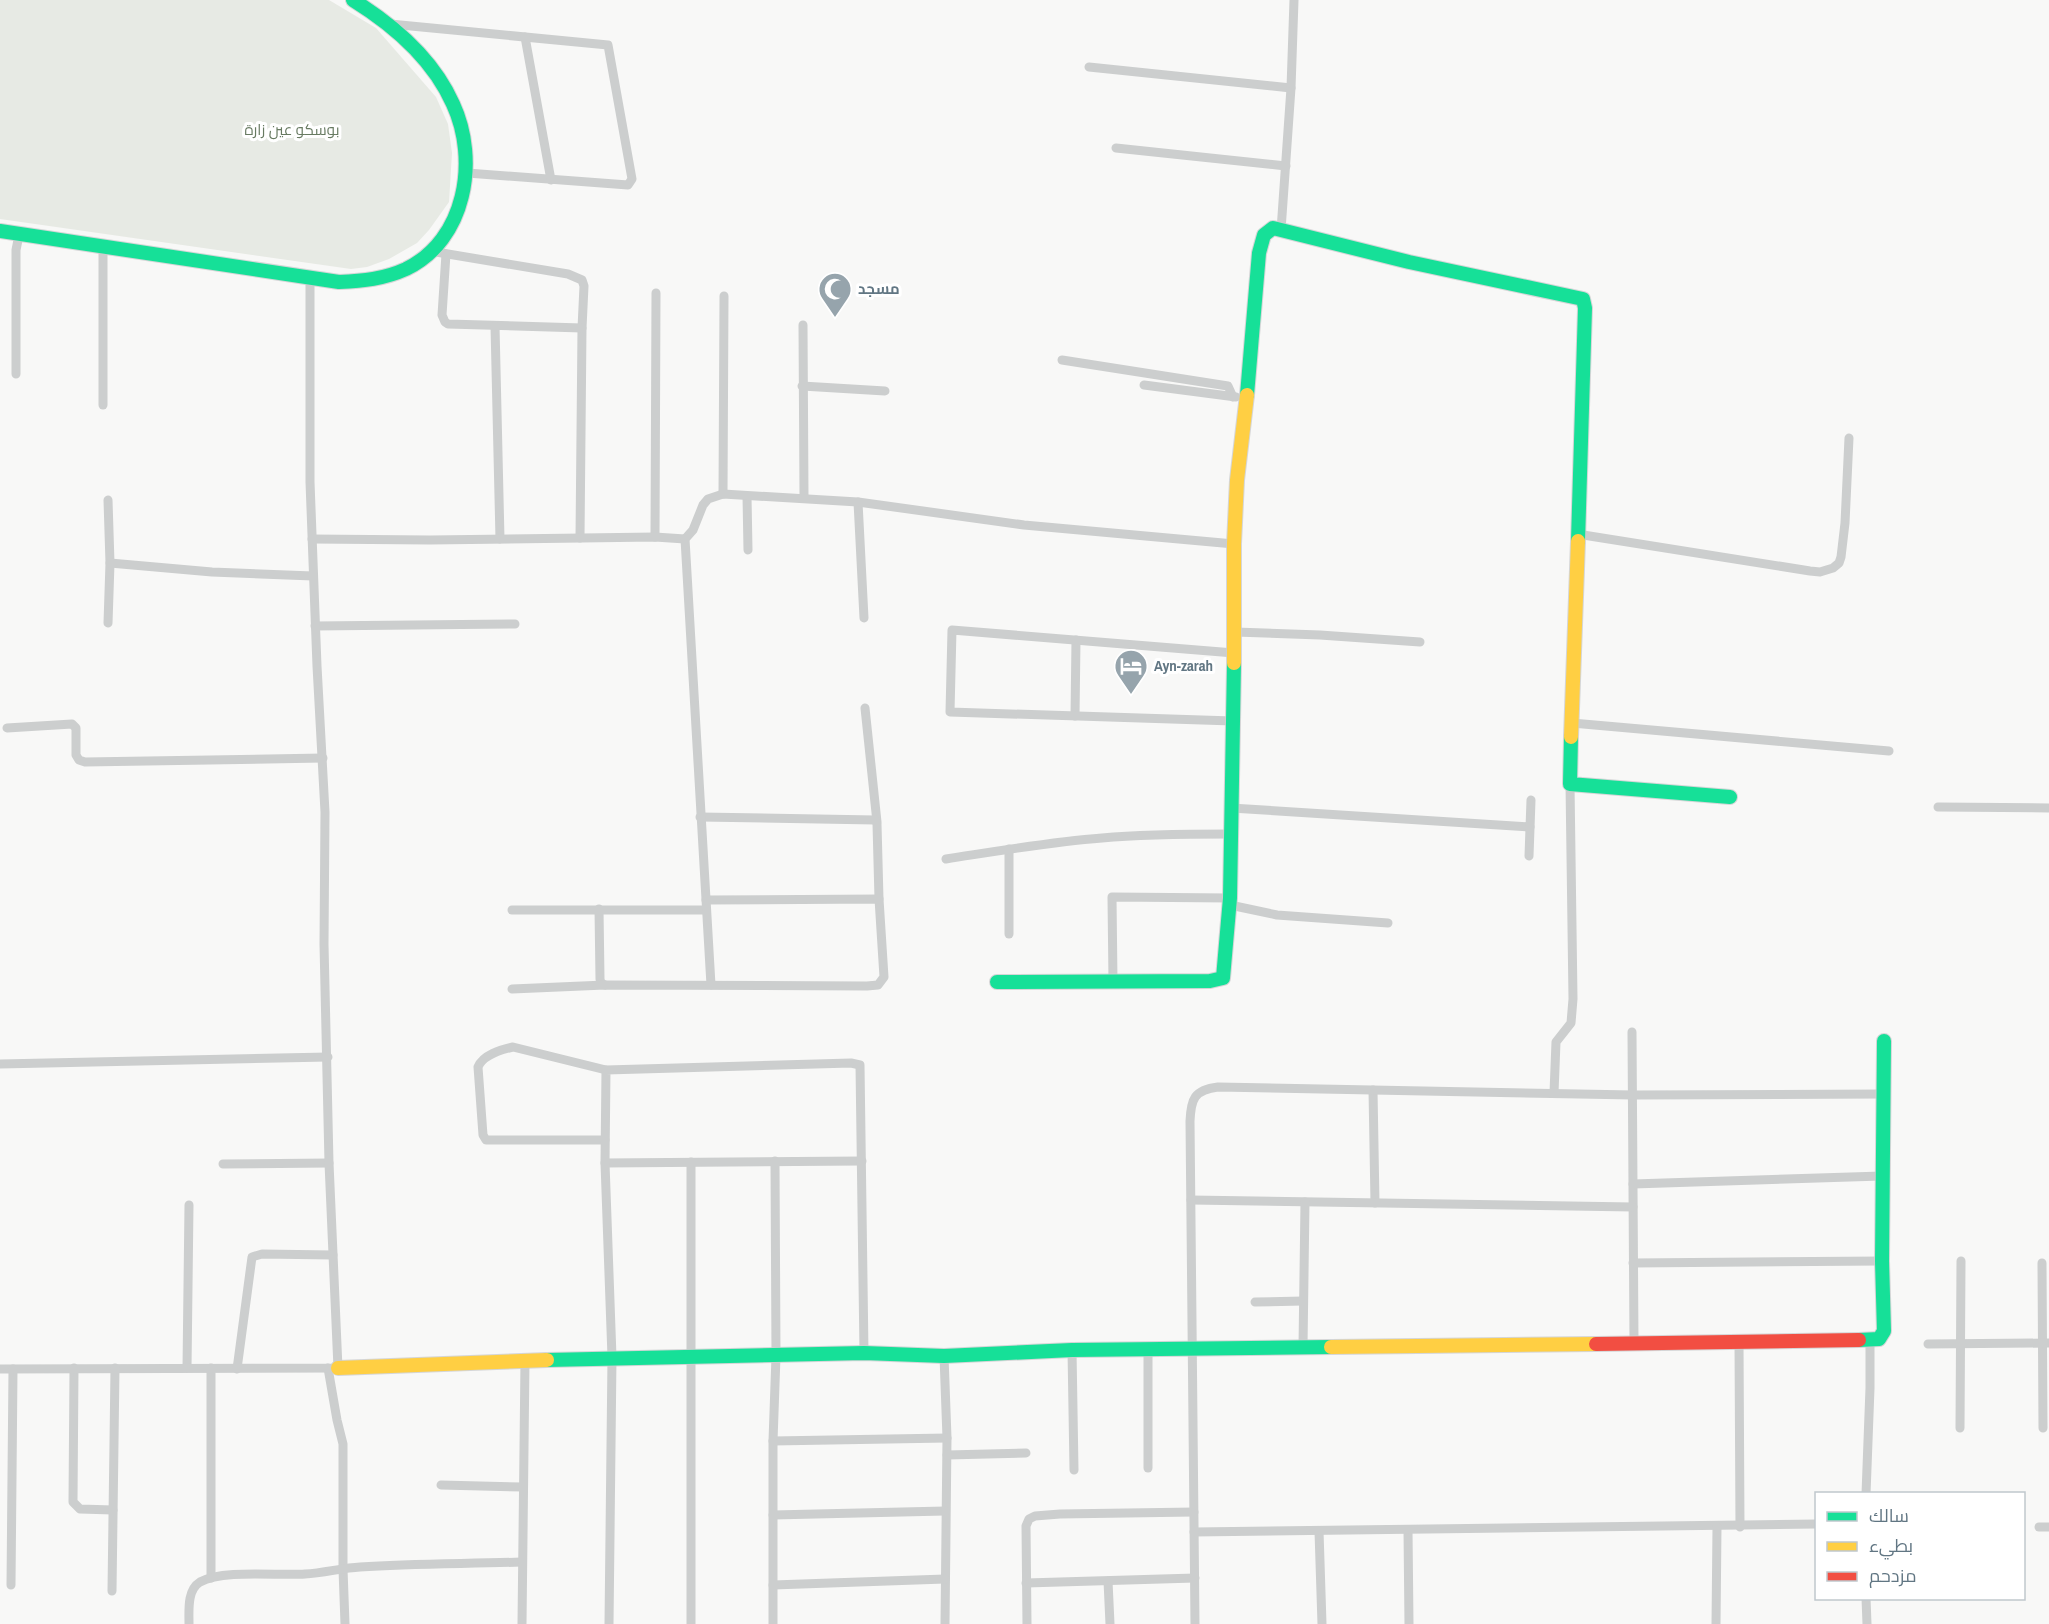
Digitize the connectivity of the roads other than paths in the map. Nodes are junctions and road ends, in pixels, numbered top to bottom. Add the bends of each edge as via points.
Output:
1 (353, 0) edge
2 (1294, 0) edge
3 (390, 24) junction
4 (525, 37) junction
5 (1089, 67) dead end
6 (1291, 88) junction
7 (1116, 148) dead end
8 (1286, 166) junction
9 (467, 173) junction
10 (551, 180) junction
11 (1281, 230) junction
12 (0, 231) edge
13 (19, 235) junction
14 (104, 247) junction
15 (430, 251) junction
16 (446, 254) junction
17 (310, 279) junction
18 (656, 293) dead end
19 (724, 296) dead end
20 (495, 326) junction
21 (803, 326) dead end
22 (582, 328) junction
23 (1062, 360) dead end
24 (16, 374) dead end
25 (1144, 385) dead end
26 (802, 386) junction
27 (885, 391) dead end
28 (1233, 397) junction
29 (1247, 399) junction
30 (103, 405) dead end
31 (1849, 438) dead end
32 (723, 494) junction
33 (747, 496) junction
34 (804, 497) junction
35 (108, 500) dead end
36 (858, 502) junction
37 (1577, 534) junction
38 (655, 537) junction
39 (580, 538) junction
40 (312, 539) junction
41 (500, 539) junction
42 (685, 539) junction
43 (1234, 544) junction
44 (748, 550) dead end
45 (110, 563) junction
46 (314, 576) junction
47 (864, 618) dead end
48 (108, 623) dead end
49 (515, 624) dead end
50 (315, 626) junction
51 (1235, 632) junction
52 (1076, 640) junction
53 (1420, 642) dead end
54 (1234, 653) junction
55 (865, 708) dead end
56 (1076, 716) junction
57 (1233, 721) junction
58 (1572, 723) junction
59 (7, 728) dead end
60 (1889, 751) dead end
61 (323, 758) junction
62 (1570, 784) junction
63 (1730, 797) dead end
64 (1531, 800) dead end
65 (1938, 807) dead end
66 (1231, 808) junction
67 (2049, 808) edge
68 (700, 817) junction
69 (877, 822) junction
70 (1530, 827) junction
71 (1231, 834) junction
72 (1009, 849) junction
73 (1529, 856) dead end
74 (946, 859) dead end
75 (879, 899) junction
76 (1230, 902) junction
77 (706, 905) junction
78 (599, 909) junction
79 (512, 910) dead end
80 (1388, 922) dead end
81 (1009, 934) dead end
82 (997, 982) dead end
83 (1113, 982) junction
84 (605, 985) junction
85 (711, 985) junction
86 (512, 989) dead end
87 (1632, 1032) dead end
88 (1884, 1041) dead end
89 (328, 1057) junction
90 (0, 1064) edge
91 (606, 1070) junction
92 (1373, 1090) junction
93 (1554, 1093) junction
94 (1884, 1094) junction
95 (1633, 1095) junction
96 (605, 1140) junction
97 (775, 1161) junction
98 (862, 1161) junction
99 (690, 1162) junction
100 (329, 1163) junction
101 (605, 1163) junction
102 (223, 1164) dead end
103 (1882, 1176) junction
104 (1633, 1184) junction
105 (1191, 1200) junction
106 (1305, 1202) junction
107 (1375, 1203) junction
108 (189, 1205) dead end
109 (1633, 1207) junction
110 (333, 1255) junction
111 (1882, 1261) junction
112 (1961, 1261) dead end
113 (1633, 1263) junction
114 (2042, 1263) dead end
115 (1256, 1302) dead end
116 (1304, 1302) junction
117 (1870, 1341) junction
118 (1739, 1342) junction
119 (1634, 1343) junction
120 (2045, 1343) edge
121 (1928, 1344) dead end
122 (1961, 1344) junction
123 (1303, 1347) junction
124 (1192, 1348) junction
125 (1148, 1349) junction
126 (1072, 1350) junction
127 (864, 1353) junction
128 (692, 1356) junction
129 (776, 1356) junction
130 (944, 1356) junction
131 (612, 1357) junction
132 (525, 1360) junction
133 (74, 1368) junction
134 (115, 1368) junction
135 (187, 1368) junction
136 (211, 1368) junction
137 (333, 1368) junction
138 (0, 1369) edge
139 (13, 1369) junction
140 (237, 1369) junction
141 (1960, 1428) dead end
142 (2043, 1428) dead end
143 (947, 1438) junction
144 (773, 1441) junction
145 (1026, 1453) dead end
146 (947, 1455) junction
147 (1148, 1468) dead end
148 (1074, 1470) dead end
149 (441, 1485) dead end
150 (523, 1487) junction
151 (1866, 1492) edge
152 (113, 1510) junction
153 (945, 1511) junction
154 (1194, 1512) junction
155 (773, 1515) junction
156 (1815, 1524) edge
157 (1717, 1527) junction
158 (1740, 1527) junction
159 (1408, 1530) junction
160 (1319, 1531) junction
161 (1194, 1532) junction
162 (521, 1562) junction
163 (343, 1569) junction
164 (211, 1578) junction
165 (1195, 1578) junction
166 (945, 1579) junction
167 (1108, 1581) junction
168 (1026, 1583) junction
169 (11, 1585) dead end
170 (773, 1585) junction
171 (112, 1591) dead end
172 (1866, 1600) edge
173 (189, 1624) edge
174 (345, 1624) edge
175 (522, 1624) edge
176 (609, 1624) edge
177 (691, 1624) edge
178 (773, 1624) edge
179 (945, 1624) edge
180 (1027, 1624) edge
181 (1110, 1624) edge
182 (1195, 1624) edge
183 (1322, 1624) edge
184 (1409, 1624) edge
185 (1716, 1624) edge
186 (1867, 1624) edge

1 - 3 street
2 - 6 street
3 - 4 street
3 - 9 street via 429,67 452,101 466,139
4 - 10 street
4 - 10 street via 608,45 632,179 628,185
5 - 6 street
6 - 8 street
7 - 8 street
8 - 11 street
9 - 10 street
9 - 15 street via 463,198 451,227
11 - 29 street via 1268,229 1261,242
11 - 37 street via 1583,299
12 - 13 street
13 - 14 street
13 - 24 street
14 - 17 street
14 - 30 street
15 - 16 street
15 - 17 street via 385,277 339,282
16 - 20 street via 442,315 445,322
16 - 22 street via 576,276 584,286
17 - 40 street
18 - 38 street
19 - 32 street
20 - 22 street
20 - 41 street
21 - 26 street
22 - 39 street
23 - 28 street via 1228,386
25 - 28 street
26 - 27 street
26 - 34 street
28 - 29 street
29 - 43 street
31 - 37 street via 1841,557 1827,571
32 - 33 street
32 - 42 street via 708,499
33 - 34 street
33 - 44 street
34 - 36 street
35 - 45 street
36 - 43 street via 966,518
36 - 47 street
37 - 58 street
38 - 39 street
38 - 42 street
39 - 41 street
40 - 41 street
40 - 46 street
42 - 68 street
43 - 51 street
45 - 46 street
45 - 48 street
46 - 50 street
49 - 50 street
50 - 61 street
51 - 53 street
51 - 54 street
52 - 54 street
52 - 56 street
52 - 56 street via 952,630 950,712
54 - 57 street
55 - 69 street
56 - 57 street
57 - 66 street
58 - 60 street
58 - 62 street
59 - 61 street via 72,724 76,728 76,755 85,762
61 - 89 street
62 - 63 street
62 - 93 street via 1573,999 1571,1023 1556,1042
64 - 70 street
65 - 67 street
66 - 70 street
66 - 71 street
68 - 69 street via 872,818
68 - 77 street
69 - 75 street
70 - 73 street
71 - 72 street via 1102,838
71 - 76 street
72 - 74 street
72 - 81 street
75 - 77 street
75 - 85 street via 884,977 878,985
76 - 80 street via 1277,915
76 - 83 street via 1223,978
76 - 83 street via 1112,897
77 - 78 street
77 - 85 street
78 - 79 street
78 - 84 street via 600,980
82 - 83 street
84 - 85 street
84 - 86 street
87 - 95 street
88 - 94 street
89 - 90 street
89 - 100 street
91 - 96 street
91 - 96 street via 513,1047 485,1058 478,1067 486,1140
91 - 98 street via 860,1065
92 - 93 street
92 - 105 street via 1218,1087 1200,1092 1191,1107
92 - 107 street
93 - 95 street
94 - 95 street
94 - 103 street
95 - 104 street
96 - 101 street
97 - 98 street
97 - 99 street
97 - 129 street
98 - 127 street
99 - 101 street
99 - 128 street
100 - 102 street
100 - 110 street
101 - 131 street
103 - 104 street
103 - 111 street
104 - 109 street
105 - 106 street
105 - 124 street
106 - 107 street
106 - 116 street
107 - 109 street
108 - 135 street
109 - 113 street
110 - 137 street
110 - 140 street via 252,1257
111 - 113 street
111 - 117 street via 1883,1334
112 - 122 street
113 - 119 street
114 - 120 street
115 - 116 street
116 - 123 street
117 - 118 street
117 - 151 street
118 - 119 street
118 - 158 street
119 - 123 street
120 - 122 street
120 - 142 street
121 - 122 street
122 - 141 street
123 - 124 street
124 - 125 street
124 - 154 street
125 - 126 street
125 - 147 street
126 - 130 street
126 - 148 street
127 - 129 street
127 - 130 street
128 - 129 street
128 - 131 street
128 - 177 street
129 - 144 street
130 - 143 street
131 - 132 street
131 - 176 street
132 - 137 street
132 - 150 street
133 - 134 street
133 - 139 street
133 - 152 street via 73,1502 80,1509
134 - 135 street
134 - 152 street
135 - 136 street
136 - 140 street
136 - 164 street
137 - 140 street
137 - 163 street via 343,1444
138 - 139 street
139 - 169 street
143 - 144 street
143 - 146 street
144 - 155 street
145 - 146 street
146 - 153 street
149 - 150 street
150 - 162 street
152 - 171 street
153 - 155 street
153 - 166 street
154 - 161 street
154 - 168 street via 1035,1516 1026,1526
155 - 170 street
156 - 158 street
157 - 158 street
157 - 159 street
157 - 185 street
159 - 160 street
159 - 184 street
160 - 161 street
160 - 183 street
161 - 165 street
162 - 163 street
162 - 175 street
163 - 164 street
163 - 174 street
164 - 173 street via 193,1588
165 - 167 street
165 - 182 street
166 - 170 street
166 - 179 street
167 - 168 street
167 - 181 street
168 - 180 street
170 - 178 street
172 - 186 street

